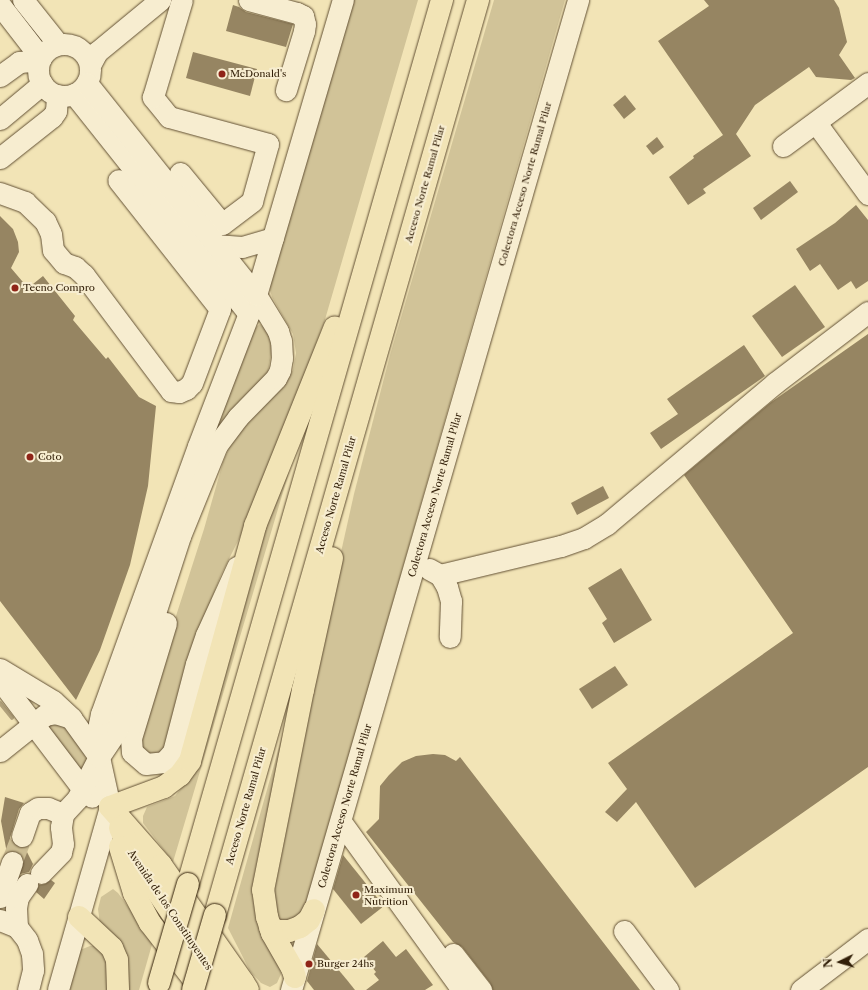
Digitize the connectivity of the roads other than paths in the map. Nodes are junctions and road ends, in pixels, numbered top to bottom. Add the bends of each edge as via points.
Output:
1 (23, 0) edge
2 (138, 0) edge
3 (160, 0) edge
4 (182, 0) edge
5 (249, 0) edge
6 (344, 0) edge
7 (442, 0) edge
8 (478, 0) edge
9 (578, 0) edge
10 (0, 6) edge
11 (68, 46) junction
12 (0, 76) edge
13 (61, 78) junction
14 (868, 83) edge
15 (314, 98) junction
16 (0, 119) edge
17 (816, 123) junction
18 (783, 146) dead end
19 (0, 158) edge
20 (132, 169) junction
21 (166, 184) junction
22 (0, 193) edge
23 (868, 194) edge
24 (380, 212) junction
25 (273, 238) junction
26 (216, 245) junction
27 (252, 305) junction
28 (868, 312) edge
29 (352, 436) junction
30 (206, 473) junction
31 (255, 526) junction
32 (416, 561) junction
33 (440, 575) junction
34 (450, 637) dead end
35 (0, 669) edge
36 (0, 680) edge
37 (71, 718) junction
38 (33, 726) junction
39 (0, 751) edge
40 (99, 757) junction
41 (82, 788) junction
42 (110, 807) junction
43 (63, 814) junction
44 (341, 822) junction
45 (22, 836) tunnel mouth
46 (366, 840) dead end
47 (12, 862) tunnel mouth
48 (0, 897) edge
49 (314, 910) junction
50 (79, 918) junction
51 (8, 924) edge
52 (270, 927) junction
53 (624, 931) dead end
54 (868, 939) edge
55 (297, 986) edge
56 (158, 987) edge
57 (28, 990) edge
58 (58, 990) edge
59 (118, 990) edge
60 (193, 990) edge
61 (202, 990) edge
62 (224, 990) edge
63 (248, 990) edge
64 (462, 990) edge
65 (481, 990) edge
66 (668, 990) edge
67 (801, 990) edge

1 - 11 street
2 - 11 street via 89,40
3 - 13 street
4 - 21 street via 153,97 169,117 268,144 252,201 222,224
5 - 15 street via 303,16 304,31 281,89
6 - 15 street
7 - 24 main road
8 - 29 main road, Acceso Norte Ramal Pilar
9 - 32 street, Colectora Acceso Norte Ramal Pilar
10 - 13 street
11 - 13 street via 83,52
11 - 13 street via 45,52
12 - 13 street via 19,62 32,61
13 - 16 street
13 - 19 street via 56,111 52,117
13 - 20 street
14 - 17 street
15 - 25 street
17 - 18 street
17 - 23 street
20 - 21 street
20 - 22 street via 220,308 192,383 179,392 171,391 166,385 84,275 75,267 64,263 54,250 45,221 24,202
21 - 26 street
21 - 27 street
24 - 31 main road
24 - 56 main road, bridge
25 - 26 street via 242,246
25 - 27 street
26 - 27 street
27 - 30 street via 278,330 282,351 280,370 276,378 225,432
27 - 40 street via 101,714
28 - 33 street via 775,383 607,524 584,538 561,546
29 - 52 main road via 335,544 263,890
29 - 60 main road, Acceso Norte Ramal Pilar, bridge
30 - 31 street via 190,549 131,738 132,752 146,764 164,762 173,752 206,635
30 - 40 street via 180,536 116,730
31 - 42 main road via 190,761 180,775 164,787
32 - 33 street
32 - 44 street, Colectora Acceso Norte Ramal Pilar
33 - 34 street via 451,601
35 - 37 street, Avenida de los Constituyentes via 53,700
36 - 38 street
37 - 38 street via 55,713 46,714
37 - 40 street, Avenida de los Constituyentes
38 - 39 street
38 - 41 street
40 - 41 street
40 - 42 street, Avenida de los Constituyentes
41 - 42 street via 94,799
41 - 43 street via 77,800
42 - 50 street
42 - 61 main road via 134,894 150,923
42 - 62 main road, Avenida de los Constituyentes via 131,853
42 - 63 main road via 161,865
43 - 45 street via 48,808 38,808 30,814
43 - 51 street via 61,852 18,897
44 - 49 street, Colectora Acceso Norte Ramal Pilar
44 - 64 street
46 - 65 street
47 - 48 street
49 - 52 main road via 309,920 300,927 289,931 278,931
49 - 55 street, Colectora Acceso Norte Ramal Pilar
50 - 58 street
50 - 59 main road via 112,948 117,960
51 - 57 street via 27,940 32,954 33,970
52 - 55 main road via 292,968
53 - 66 street
54 - 67 street

